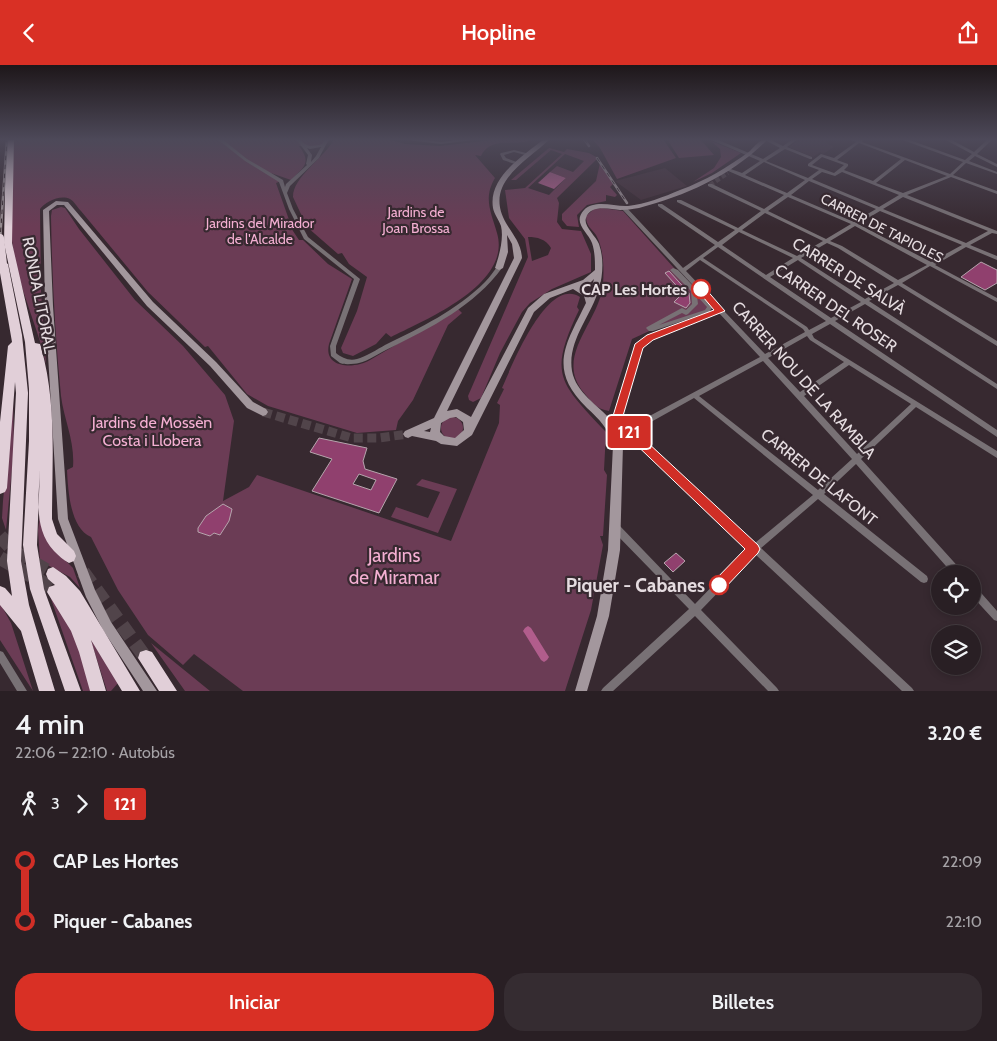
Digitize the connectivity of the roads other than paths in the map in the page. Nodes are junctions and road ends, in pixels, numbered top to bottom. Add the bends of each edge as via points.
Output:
1 (3, 168) edge
2 (9, 168) edge
3 (260, 168) edge
4 (305, 168) edge
5 (514, 168) edge
6 (732, 168) edge
7 (753, 168) edge
8 (782, 168) edge
9 (817, 168) edge
10 (892, 168) edge
11 (929, 168) edge
12 (960, 168) edge
13 (983, 168) edge
14 (822, 170) junction
15 (841, 170) joint
16 (728, 171) junction
17 (997, 173) edge
18 (742, 175) junction
19 (950, 176) junction
20 (808, 179) junction
21 (281, 181) junction
22 (292, 181) junction
23 (872, 183) junction
24 (710, 185) dead end
25 (285, 193) junction
26 (997, 193) edge
27 (787, 194) junction
28 (903, 195) junction
29 (679, 201) dead end
30 (660, 205) dead end
31 (624, 208) junction
32 (880, 209) junction
33 (764, 211) junction
34 (855, 224) junction
35 (504, 225) junction
36 (738, 229) junction
37 (0, 231) edge
38 (994, 231) edge
39 (0, 238) edge
40 (826, 241) junction
41 (719, 244) junction
42 (700, 258) junction
43 (798, 258) junction
44 (997, 258) edge
45 (7, 266) junction
46 (499, 268) junction
47 (513, 268) junction
48 (683, 270) junction
49 (598, 271) junction
50 (766, 277) junction
51 (586, 282) junction
52 (575, 287) junction
53 (592, 294) junction
54 (997, 300) edge
55 (710, 307) joint
56 (720, 311) junction
57 (19, 317) junction
58 (808, 333) junction
59 (997, 344) edge
60 (764, 358) junction
61 (849, 362) junction
62 (997, 387) edge
63 (453, 392) junction
64 (800, 396) junction
65 (696, 397) junction
66 (915, 404) junction
67 (480, 407) junction
68 (263, 412) tunnel mouth
69 (461, 415) junction
70 (438, 420) junction
71 (470, 428) junction
72 (614, 429) junction
73 (628, 431) junction
74 (997, 434) edge
75 (437, 437) junction
76 (997, 455) edge
77 (856, 459) junction
78 (0, 489) edge
79 (818, 494) junction
80 (615, 527) junction
81 (754, 549) junction
82 (69, 556) dead end
83 (951, 565) edge
84 (52, 574) tunnel mouth
85 (924, 579) dead end
86 (54, 592) tunnel mouth
87 (0, 593) edge
88 (981, 599) edge
89 (696, 609) junction
90 (997, 617) edge
91 (28, 629) junction
92 (0, 655) edge
93 (146, 658) tunnel mouth
94 (22, 691) edge
95 (47, 691) edge
96 (73, 691) edge
97 (98, 691) edge
98 (132, 691) edge
99 (151, 691) edge
100 (169, 691) edge
101 (581, 691) edge
102 (606, 691) edge
103 (774, 691) edge
104 (908, 691) edge

1 - 37 highway, RONDA LITORAL
2 - 45 highway, RONDA LITORAL
3 - 21 street
4 - 22 street
5 - 35 street via 503,178 496,192 497,212
6 - 16 street
7 - 18 street
8 - 20 street
9 - 14 street
10 - 23 street
11 - 19 street
12 - 19 street
13 - 17 street
14 - 15 street via 834,175
14 - 20 street
15 - 23 street
16 - 18 street, CARRER DE TAPIOLES
16 - 31 street via 694,188
18 - 27 street, CARRER DE TAPIOLES
19 - 26 street
19 - 28 street
20 - 27 street
20 - 32 street
21 - 22 street
21 - 25 street
22 - 25 street
23 - 28 street
24 - 33 street
25 - 46 street via 306,238 357,279 333,346 333,354 342,361 358,361 458,307 478,293
27 - 33 street
27 - 34 street, CARRER DE TAPIOLES
28 - 32 street
28 - 38 street
29 - 36 street, CARRER DE SALVÀ
30 - 41 street, CARRER DEL ROSER
31 - 48 street, CARRER NOU DE LA RAMBLA
31 - 49 street via 602,206 585,212 582,218 596,247
32 - 34 street
32 - 44 street
33 - 36 street
33 - 40 street
34 - 40 street
34 - 54 street, CARRER DE TAPIOLES
35 - 46 street via 504,252
35 - 47 street via 518,246 518,258
36 - 41 street
36 - 43 street, CARRER DE SALVÀ
38 - 58 street
39 - 45 highway, RONDA LITORAL, bridge
40 - 43 street
40 - 59 street
41 - 42 street
41 - 50 street, CARRER DEL ROSER
42 - 48 street
42 - 58 street
43 - 50 street
43 - 62 street, CARRER DE SALVÀ
45 - 57 highway, RONDA LITORAL
46 - 47 street via 508,262
47 - 63 street
48 - 56 street, CARRER NOU DE LA RAMBLA
49 - 51 street
49 - 53 street
50 - 74 street, CARRER DEL ROSER
51 - 52 street
51 - 53 street
52 - 53 street
52 - 67 street via 547,296 531,310
53 - 72 street via 572,340 568,372 581,397
55 - 55 street via 693,287 673,270 693,289 695,304 686,313 682,310 649,328 707,311
56 - 60 street, CARRER NOU DE LA RAMBLA
56 - 72 street via 650,338 638,346
57 - 78 highway
57 - 82 highway via 40,357 46,395 45,519 52,538
57 - 91 highway, RONDA LITORAL via 22,410 14,561
57 - 96 highway, RONDA LITORAL via 30,342 36,413 30,545 37,589
58 - 60 street
58 - 61 street via 812,339
60 - 64 street, CARRER NOU DE LA RAMBLA
60 - 65 street
61 - 64 street
61 - 66 street
63 - 69 street via 450,402
63 - 70 street
64 - 77 street, CARRER NOU DE LA RAMBLA
65 - 73 street
65 - 79 street, CARRER DE LAFONT
66 - 76 street
66 - 77 street
67 - 69 street via 475,414
67 - 71 street
68 - 99 street via 250,405 150,304 66,203 56,203 46,210 63,519 90,593 107,626
69 - 70 street via 448,414
69 - 71 street
70 - 75 street via 434,429
70 - 75 street via 411,433
71 - 75 street via 466,436 457,442 446,442
72 - 73 street
72 - 80 street via 618,444
73 - 81 street
77 - 79 street
77 - 83 street, CARRER NOU DE LA RAMBLA
79 - 81 street
79 - 85 street, CARRER DE LAFONT
80 - 89 street
80 - 101 street via 608,593
81 - 89 street
81 - 104 street
84 - 98 highway via 78,599
86 - 97 highway via 77,627
87 - 91 highway
88 - 90 street
89 - 102 street
89 - 103 street
91 - 95 highway, RONDA LITORAL
92 - 94 street
93 - 100 highway

